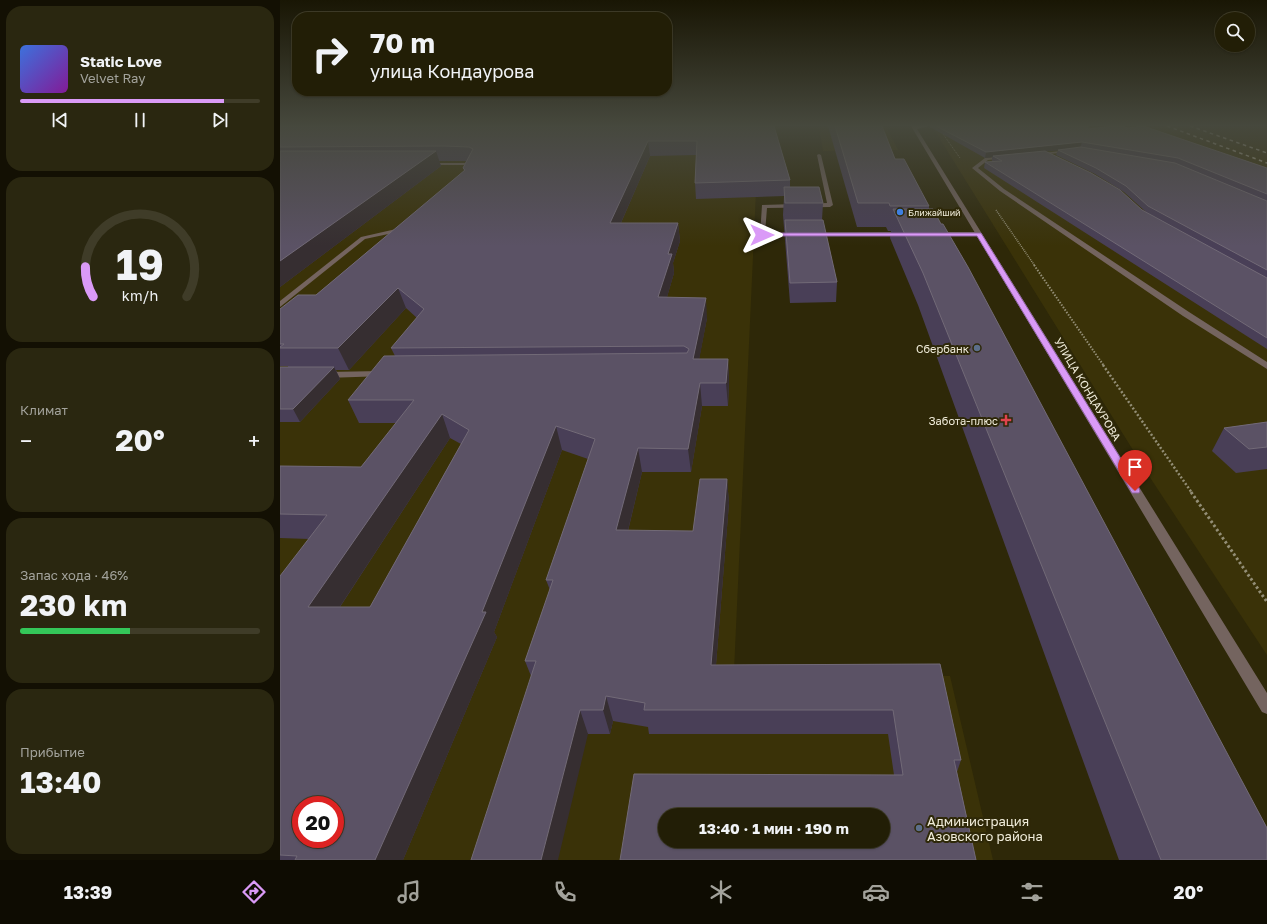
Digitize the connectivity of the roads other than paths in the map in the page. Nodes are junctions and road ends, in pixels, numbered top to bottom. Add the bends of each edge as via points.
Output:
1 (472, 166) edge
2 (821, 166) edge
3 (938, 166) edge
4 (977, 166) edge
5 (467, 176) edge
6 (412, 227) edge
7 (910, 234) edge
8 (926, 234) edge
9 (979, 234) junction
10 (280, 305) edge
11 (1267, 366) edge
12 (392, 374) edge
13 (320, 375) edge
14 (1267, 707) edge

1 - 5 street
2 - 7 street via 830,205 764,206 762,235
3 - 9 street, УЛИЦА КОНДАУРОВА
4 - 11 street via 975,168 1009,195
6 - 10 street via 363,238
8 - 9 street
9 - 14 street, УЛИЦА КОНДАУРОВА
12 - 13 street

